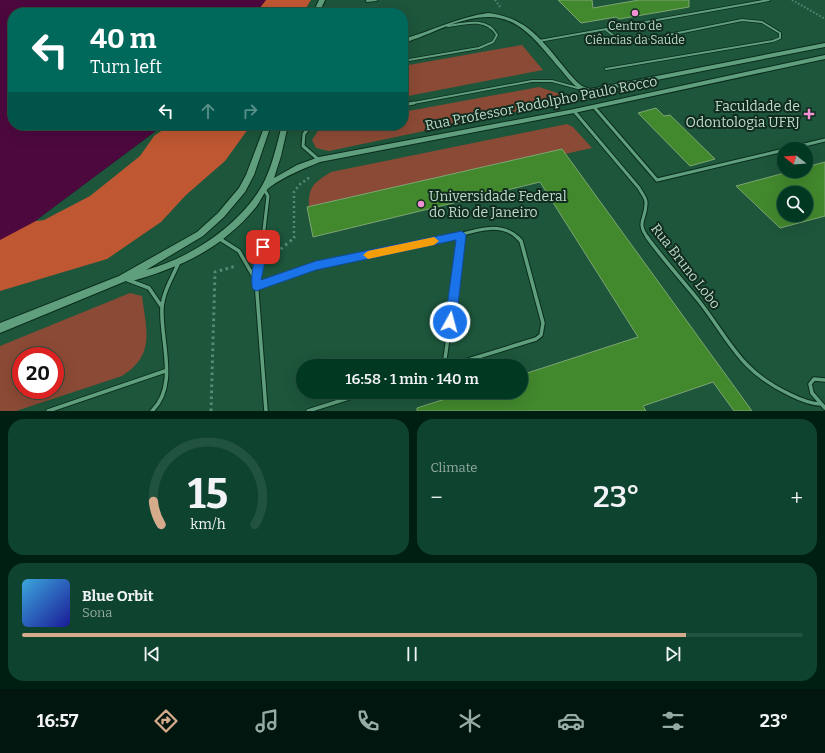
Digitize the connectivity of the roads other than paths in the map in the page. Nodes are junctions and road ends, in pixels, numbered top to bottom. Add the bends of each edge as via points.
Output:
1 (376, 0) edge
2 (769, 0) edge
3 (368, 1) dead end
4 (448, 26) junction
5 (605, 29) junction
6 (408, 39) edge
7 (537, 41) junction
8 (825, 45) edge
9 (825, 57) edge
10 (408, 60) edge
11 (606, 69) dead end
12 (586, 90) junction
13 (408, 104) edge
14 (594, 106) junction
15 (574, 111) junction
16 (266, 130) edge
17 (284, 130) edge
18 (307, 130) edge
19 (825, 140) edge
20 (813, 143) edge
21 (777, 152) edge
22 (319, 160) junction
23 (265, 187) junction
24 (462, 235) junction
25 (218, 238) junction
26 (179, 262) junction
27 (122, 279) junction
28 (256, 280) junction
29 (256, 286) junction
30 (162, 307) junction
31 (0, 328) edge
32 (445, 359) edge
33 (472, 359) edge
34 (165, 371) junction
35 (825, 380) edge
36 (346, 399) edge
37 (821, 404) junction
38 (825, 408) edge
39 (48, 411) edge
40 (152, 411) edge
41 (266, 411) edge
42 (308, 411) edge

1 - 3 lane
2 - 5 lane
4 - 6 street
4 - 7 street via 480,16 502,17 522,25
4 - 10 lane via 483,24 494,29 497,35 493,42 479,48
5 - 7 lane
5 - 11 lane via 624,44 742,20 759,19 780,33 780,38 773,41
7 - 12 street via 576,84
8 - 12 street, Rua Professor Rodolpho Paulo Rocco via 594,91
9 - 14 street, Rua Professor Rodolpho Paulo Rocco
12 - 13 lane via 574,89 552,81 537,80
14 - 15 street, Rua Professor Rodolpho Paulo Rocco
14 - 21 lane via 657,180
15 - 22 street, Rua Professor Rodolpho Paulo Rocco
15 - 37 lane, Rua Bruno Lobo via 639,188 646,202 642,230 702,304 747,366 768,383 813,404
16 - 27 street via 242,190 221,215 200,234
17 - 23 street via 275,165
18 - 22 lane via 304,134 303,146
19 - 20 lane
22 - 23 street, Rua Professor Rodolpho Paulo Rocco via 300,167
23 - 25 street via 241,219
23 - 28 lane via 268,196 266,224
24 - 29 lane via 316,266
24 - 32 lane
24 - 33 lane via 483,228 496,228 516,235 521,241 543,323 541,335 536,339
25 - 26 street
25 - 28 lane via 236,247 243,254
26 - 27 street
26 - 30 lane
27 - 30 lane via 148,286
27 - 31 street
28 - 29 lane
29 - 41 lane
30 - 34 lane
34 - 39 lane
34 - 40 lane via 164,394
35 - 37 lane, Rua Bruno Lobo via 814,379 810,384 812,393
36 - 42 lane
37 - 38 lane, Rua Bruno Lobo

